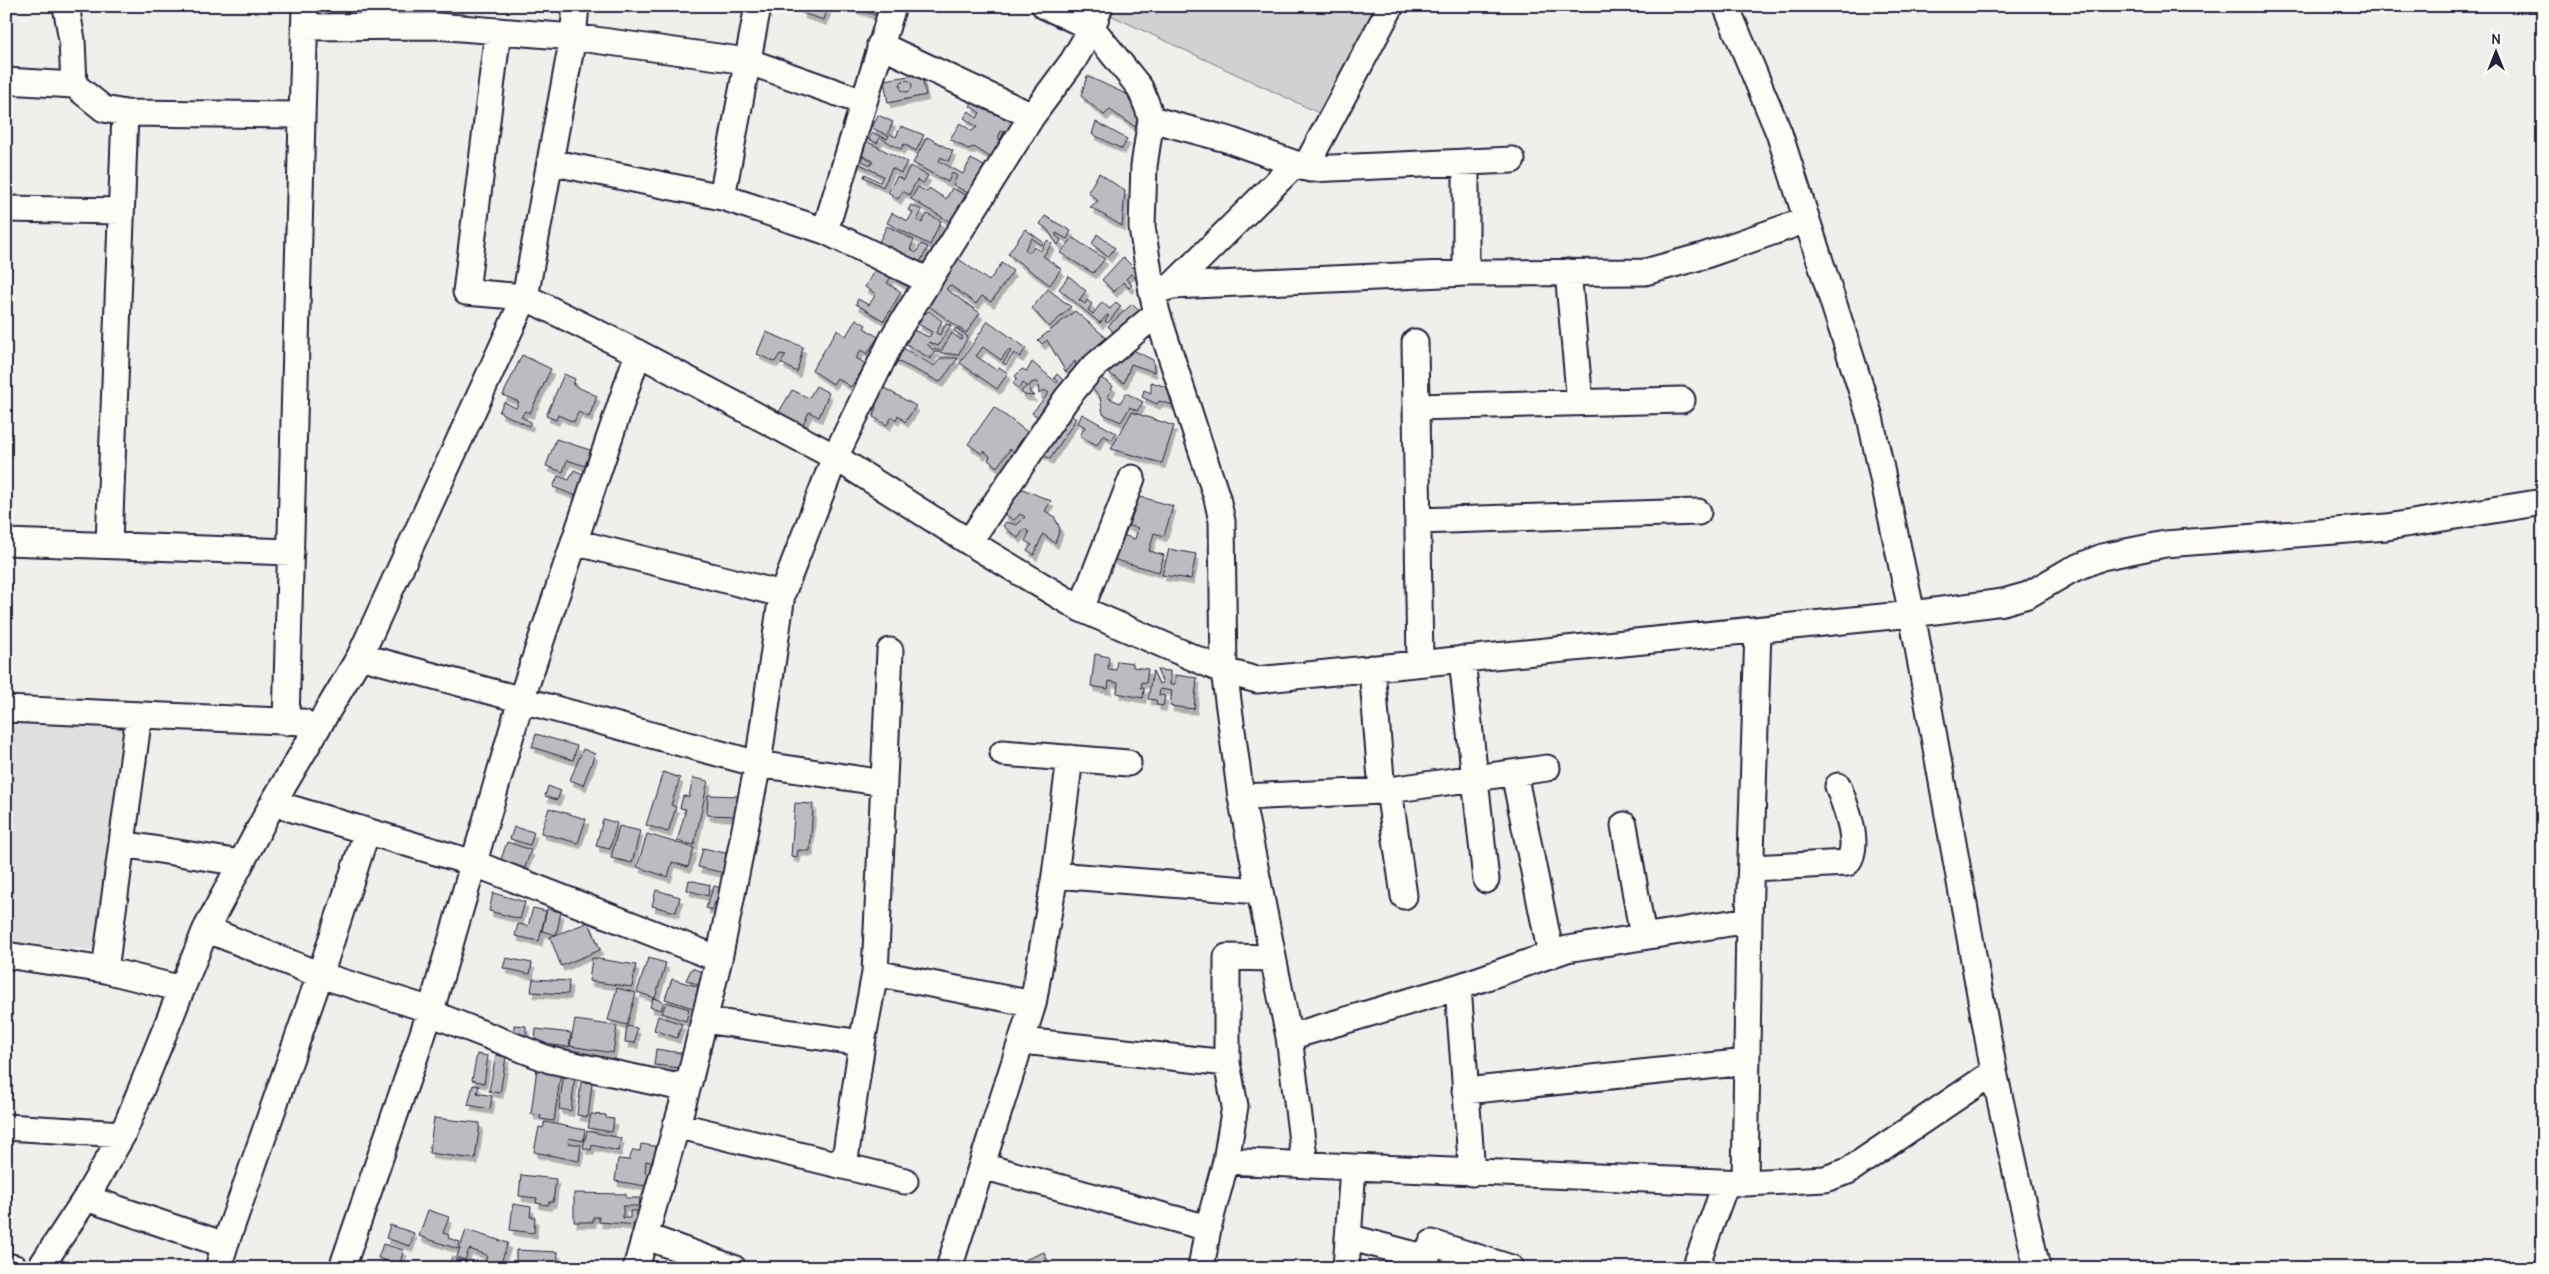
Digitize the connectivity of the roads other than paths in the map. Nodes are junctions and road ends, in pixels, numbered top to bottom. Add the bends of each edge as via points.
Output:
1 (66, 6) edge
2 (576, 6) edge
3 (758, 6) edge
4 (893, 6) edge
5 (1045, 6) edge
6 (1391, 6) edge
7 (1726, 6) edge
8 (304, 16) edge
9 (437, 16) edge
10 (1096, 17) edge
11 (498, 31) junction
12 (573, 37) junction
13 (880, 45) junction
14 (746, 61) junction
15 (6, 81) edge
16 (74, 85) junction
17 (863, 102) junction
18 (125, 113) junction
19 (302, 115) junction
20 (1032, 116) junction
21 (1150, 119) junction
22 (1512, 160) dead end
23 (550, 162) junction
24 (1466, 162) junction
25 (1299, 166) junction
26 (722, 197) junction
27 (6, 209) edge
28 (121, 211) junction
29 (1807, 220) junction
30 (825, 231) junction
31 (1568, 272) junction
32 (1466, 273) junction
33 (929, 281) junction
34 (525, 297) junction
35 (1160, 297) junction
36 (1415, 342) dead end
37 (638, 353) junction
38 (1682, 400) dead end
39 (1580, 403) junction
40 (1416, 407) junction
41 (835, 457) junction
42 (1132, 478) dead end
43 (2543, 502) edge
44 (1698, 512) dead end
45 (1418, 521) junction
46 (6, 542) edge
47 (574, 542) junction
48 (970, 542) junction
49 (109, 545) junction
50 (291, 552) junction
51 (782, 594) junction
52 (1081, 609) junction
53 (1912, 614) junction
54 (1758, 630) junction
55 (890, 651) dead end
56 (360, 656) junction
57 (1462, 659) junction
58 (1420, 663) junction
59 (1372, 668) junction
60 (1224, 670) junction
61 (521, 700) junction
62 (6, 709) edge
63 (139, 715) junction
64 (286, 722) junction
65 (319, 723) junction
66 (1002, 753) dead end
67 (1070, 758) junction
68 (1128, 763) dead end
69 (758, 764) junction
70 (1547, 768) dead end
71 (1514, 773) junction
72 (1475, 778) junction
73 (884, 783) junction
74 (1838, 786) dead end
75 (1385, 791) junction
76 (1241, 797) junction
77 (273, 803) junction
78 (1624, 825) dead end
79 (367, 831) junction
80 (122, 844) junction
81 (241, 863) junction
82 (473, 863) junction
83 (1752, 868) junction
84 (1055, 875) junction
85 (1486, 880) dead end
86 (1259, 891) junction
87 (1404, 896) dead end
88 (1749, 920) junction
89 (206, 930) junction
90 (1643, 937) junction
91 (6, 955) edge
92 (1551, 955) junction
93 (1272, 958) junction
94 (719, 959) junction
95 (105, 970) junction
96 (875, 973) junction
97 (320, 975) junction
98 (1458, 987) junction
99 (182, 988) junction
100 (1033, 1004) junction
101 (431, 1010) junction
102 (704, 1020) junction
103 (1289, 1037) junction
104 (1023, 1041) junction
105 (862, 1043) junction
106 (1746, 1062) junction
107 (1226, 1063) junction
108 (1994, 1072) junction
109 (689, 1082) junction
110 (1465, 1091) junction
111 (676, 1125) junction
112 (6, 1127) edge
113 (123, 1134) junction
114 (1226, 1162) junction
115 (1305, 1165) junction
116 (844, 1166) junction
117 (982, 1166) junction
118 (1353, 1167) junction
119 (1472, 1173) junction
120 (904, 1181) dead end
121 (1736, 1183) junction
122 (86, 1198) junction
123 (1208, 1228) junction
124 (647, 1237) junction
125 (1348, 1237) junction
126 (222, 1256) edge
127 (1425, 1263) edge
128 (6, 1266) edge
129 (2031, 1266) edge
130 (15, 1268) edge
131 (40, 1268) edge
132 (342, 1268) edge
133 (636, 1268) edge
134 (733, 1268) edge
135 (949, 1268) edge
136 (1200, 1268) edge
137 (1346, 1268) edge
138 (1511, 1268) edge
139 (1695, 1268) edge

1 - 16 street via 72,40
2 - 12 street
3 - 14 street
4 - 13 street
5 - 10 street
6 - 25 street
7 - 29 street via 1779,133
8 - 9 street
8 - 19 street
9 - 11 street
10 - 20 street via 1073,61
10 - 21 street via 1140,88
11 - 12 street
11 - 34 street via 466,292
12 - 14 street
12 - 23 street
13 - 17 street
13 - 20 street
14 - 17 street
14 - 26 street
15 - 16 street
16 - 18 street via 104,109
17 - 30 street
18 - 19 street
18 - 28 street
19 - 50 street
20 - 33 street
21 - 25 street via 1226,139
21 - 35 street via 1144,166 1142,227
22 - 24 street
23 - 26 street
23 - 34 street
24 - 25 street
24 - 32 street
25 - 35 street
26 - 30 street
27 - 28 street
28 - 49 street
29 - 31 street via 1645,272
29 - 53 street via 1870,417
30 - 33 street
31 - 32 street
31 - 39 street
32 - 35 street
33 - 41 street via 894,336
34 - 37 street
34 - 56 street
35 - 48 street via 1090,369 1067,398
35 - 60 street via 1222,521
36 - 40 street
37 - 41 street
37 - 47 street
38 - 39 street
39 - 40 street
40 - 45 street
41 - 48 street
41 - 51 street
42 - 52 street
43 - 53 street via 2387,527 2165,544 2102,557 2069,571 2028,595 2002,602
44 - 45 street
45 - 58 street
46 - 49 street
47 - 51 street
47 - 61 street
48 - 52 street
49 - 50 street
50 - 64 street
51 - 69 street
52 - 60 street
53 - 54 street
53 - 108 street
54 - 57 street
54 - 83 street
55 - 73 street
56 - 61 street
56 - 65 street
57 - 58 street
57 - 72 street
58 - 59 street
59 - 60 street via 1257,680
59 - 75 street
60 - 76 street
61 - 69 street
61 - 82 street
62 - 63 street
63 - 64 street
63 - 80 street
64 - 65 street
65 - 77 street
66 - 67 street
67 - 68 street
67 - 84 street
69 - 73 street
69 - 94 street
70 - 71 street
71 - 72 street
71 - 92 street
72 - 75 street
72 - 85 street
73 - 96 street
74 - 83 street via 1852,823 1852,851 1847,863
75 - 76 street
75 - 87 street
76 - 86 street
77 - 79 street
77 - 81 street
78 - 90 street
79 - 82 street
79 - 97 street
80 - 81 street
80 - 95 street
81 - 89 street
82 - 94 street
82 - 101 street
83 - 88 street
84 - 86 street
84 - 100 street
86 - 93 street
88 - 90 street
88 - 106 street
89 - 97 street
89 - 99 street
90 - 92 street via 1567,949
91 - 95 street
92 - 98 street
93 - 103 street
93 - 107 street via 1226,957
94 - 102 street
95 - 99 street
96 - 100 street
96 - 105 street
97 - 101 street
97 - 126 street
98 - 103 street
98 - 110 street
99 - 113 street
100 - 104 street
101 - 109 street via 550,1060 674,1086
101 - 132 street
102 - 105 street
102 - 109 street
103 - 115 street
104 - 107 street
104 - 117 street
105 - 116 street
106 - 110 street
106 - 121 street
107 - 114 street via 1235,1106
108 - 121 street via 1848,1171 1825,1179
108 - 129 street
109 - 111 street
110 - 119 street
111 - 116 street
111 - 124 street
112 - 113 street
113 - 122 street
114 - 115 street
114 - 123 street
115 - 118 street
116 - 120 street
117 - 123 street
117 - 135 street
118 - 119 street
118 - 125 street
119 - 121 street
121 - 139 street
122 - 126 street
122 - 131 street
123 - 136 street
124 - 133 street
124 - 134 street
125 - 127 street
125 - 137 street
127 - 138 street via 1432,1243
128 - 130 street

